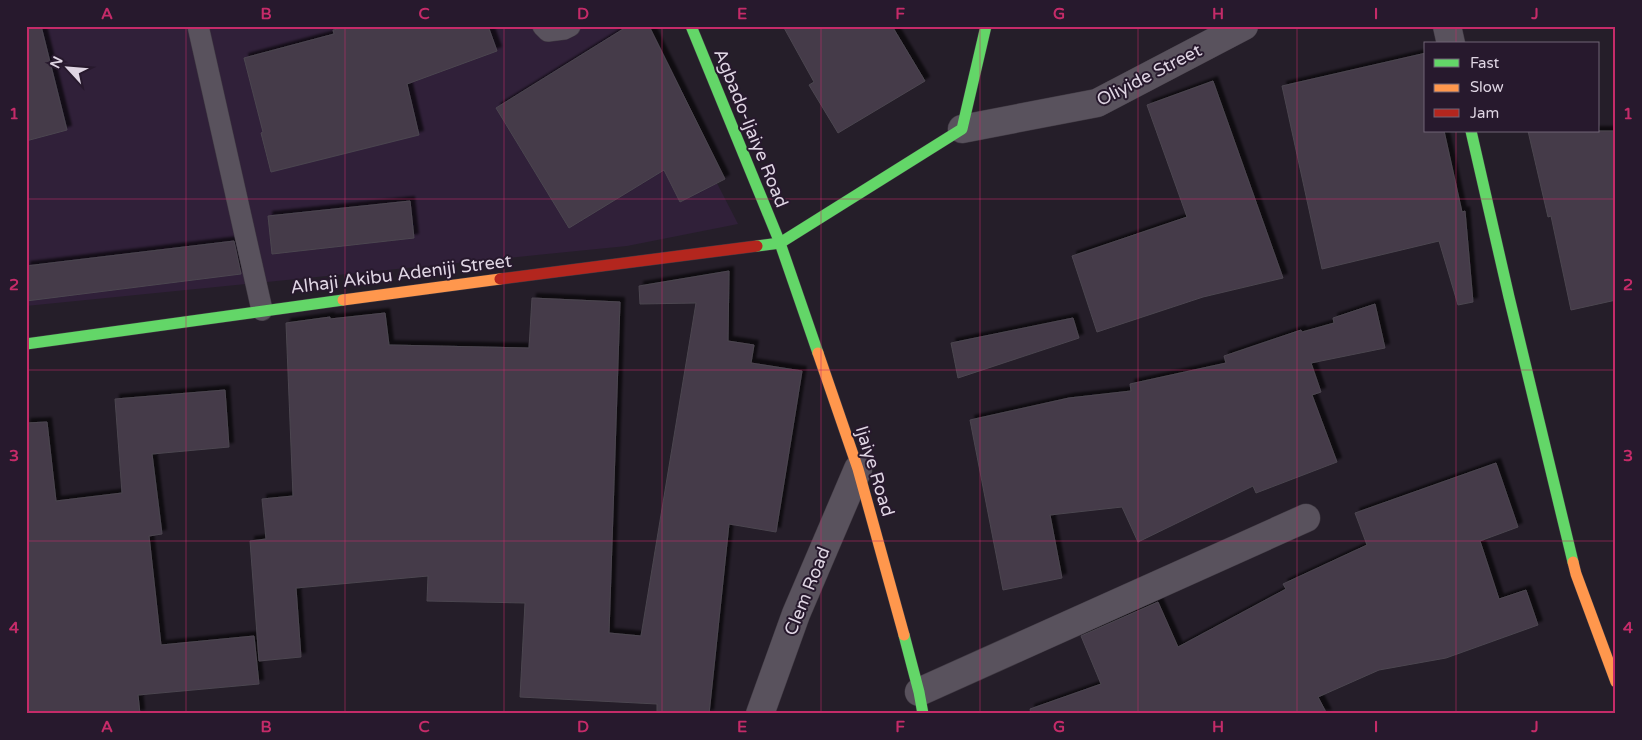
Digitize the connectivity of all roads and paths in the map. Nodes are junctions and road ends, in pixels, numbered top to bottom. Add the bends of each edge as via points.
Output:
1 (198, 26) edge
2 (543, 26) edge
3 (570, 26) edge
4 (691, 26) edge
5 (986, 26) edge
6 (1244, 26) edge
7 (1447, 26) edge
8 (1451, 42) edge
9 (962, 129) junction
10 (1471, 132) edge
11 (780, 242) junction
12 (262, 310) junction
13 (26, 344) edge
14 (858, 469) junction
15 (1306, 518) dead end
16 (1616, 682) edge
17 (921, 703) edge
18 (760, 714) edge

1 - 12 lane
2 - 3 lane via 548,31 564,30
4 - 11 street, Agbado-Ijaiye Road
5 - 9 street
6 - 9 street, Oliyide Street via 1098,103
7 - 8 street
9 - 11 street
10 - 16 street via 1576,574
11 - 12 street, Alhaji Akibu Adeniji Street
11 - 14 street, Ijaiye Road
12 - 13 street, Alhaji Akibu Adeniji Street
14 - 17 street, Ijaiye Road
14 - 18 street, Clem Road via 796,614
15 - 17 street

